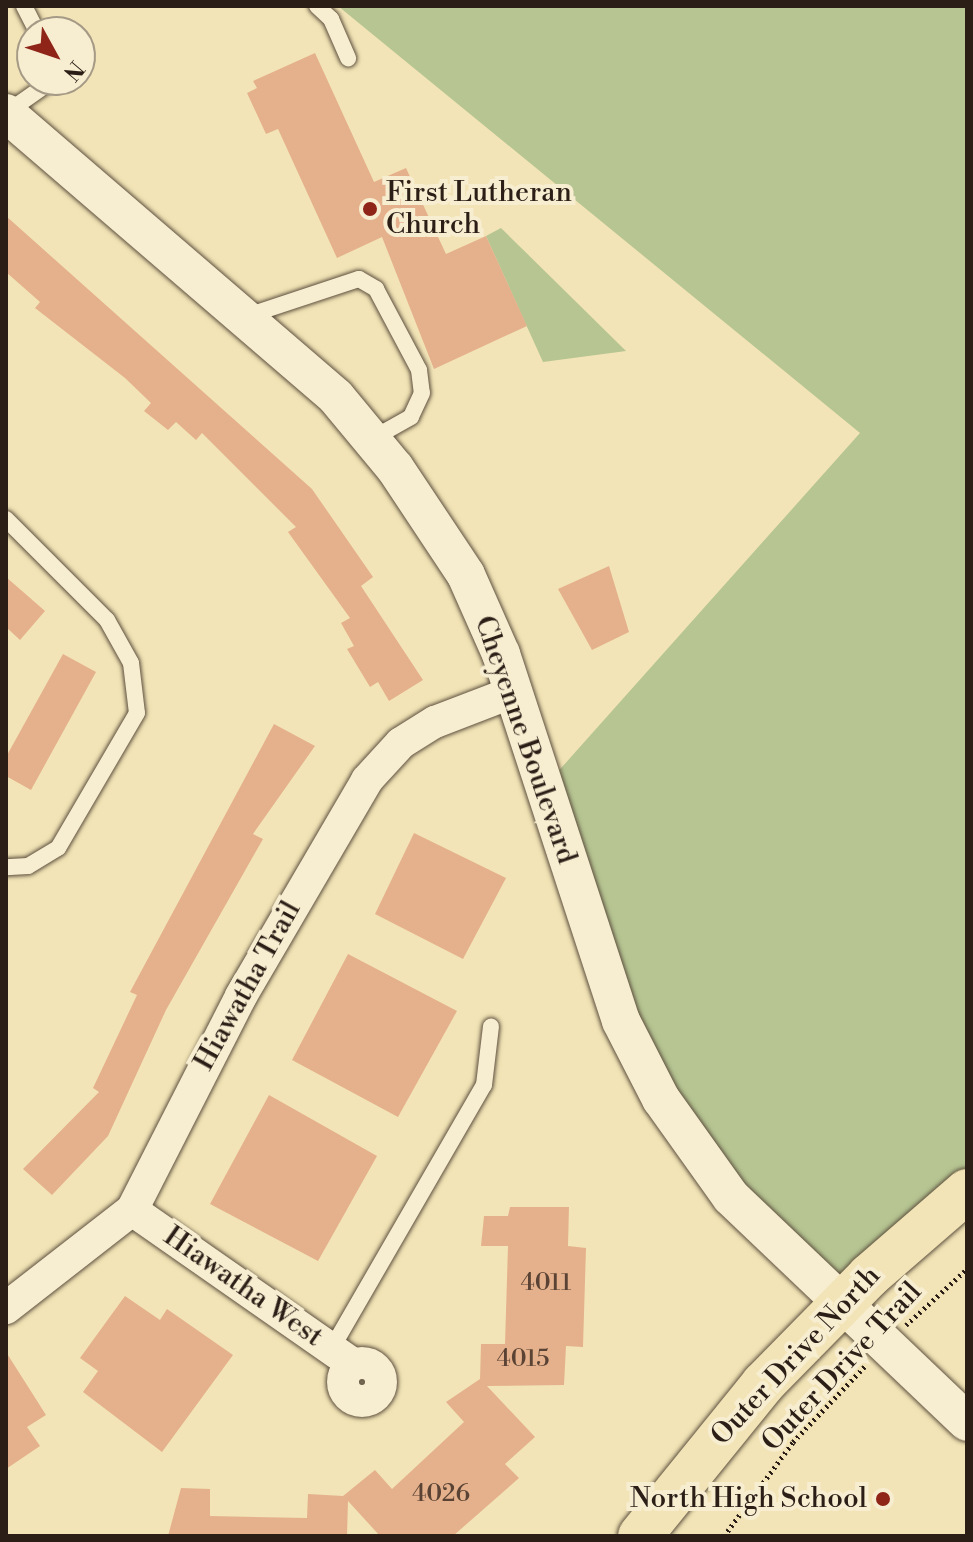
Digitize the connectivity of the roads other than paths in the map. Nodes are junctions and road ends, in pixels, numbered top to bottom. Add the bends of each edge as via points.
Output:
1 (317, 6) edge
2 (348, 58) dead end
3 (30, 96) edge
4 (6, 113) edge
5 (245, 317) junction
6 (372, 439) junction
7 (6, 519) edge
8 (513, 692) junction
9 (6, 867) edge
10 (491, 1026) dead end
11 (967, 1191) edge
12 (132, 1210) junction
13 (840, 1307) junction
14 (6, 1308) edge
15 (343, 1356) joint
16 (967, 1422) edge
17 (640, 1536) edge

1 - 2 lane via 331,19
3 - 4 lane
4 - 5 street, Cheyenne Boulevard
5 - 6 street, Cheyenne Boulevard
5 - 6 lane via 359,279 376,289 419,370 422,393 411,417
6 - 8 street, Cheyenne Boulevard via 466,575
7 - 9 lane via 107,620 131,663 137,713 58,848 28,866
8 - 12 street, Hiawatha Trail via 412,736 367,780 241,996
8 - 13 street, Cheyenne Boulevard via 621,1021 661,1099 731,1197
10 - 15 lane via 484,1085
11 - 13 main road, Outer Drive North
12 - 14 street, Hiawatha Trail
12 - 15 street, Hiawatha West
13 - 16 street, Cheyenne Boulevard
13 - 17 main road, Outer Drive North via 763,1384

